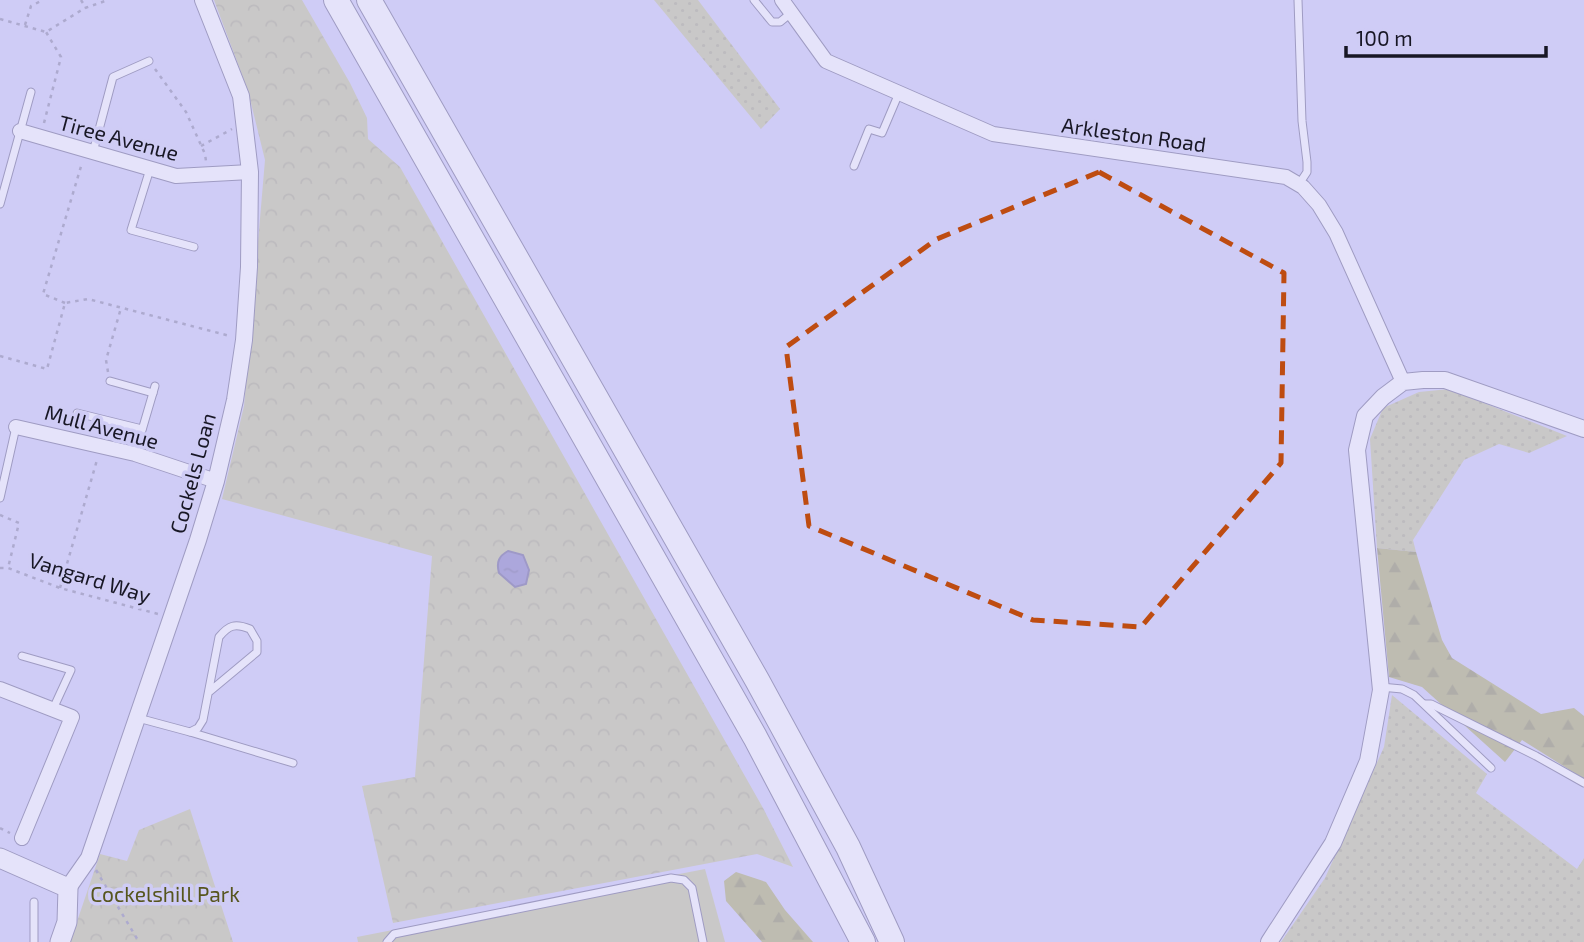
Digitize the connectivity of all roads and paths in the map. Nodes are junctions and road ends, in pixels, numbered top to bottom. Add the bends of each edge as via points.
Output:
1 (43, 0) edge
2 (81, 0) edge
3 (108, 0) edge
4 (203, 0) edge
5 (336, 0) edge
6 (369, 0) edge
7 (754, 0) edge
8 (782, 0) edge
9 (1298, 0) edge
10 (86, 8) junction
11 (792, 13) junction
12 (0, 19) edge
13 (25, 25) junction
14 (46, 32) junction
15 (149, 61) joint
16 (31, 92) dead end
17 (899, 92) junction
18 (236, 127) dead end
19 (20, 131) junction
20 (40, 137) junction
21 (201, 146) junction
22 (90, 151) junction
23 (855, 166) dead end
24 (150, 168) junction
25 (250, 172) junction
26 (207, 174) junction
27 (1299, 184) junction
28 (0, 204) edge
29 (194, 247) dead end
30 (65, 303) junction
31 (121, 308) junction
32 (244, 340) junction
33 (0, 356) edge
34 (110, 381) joint
35 (1402, 382) junction
36 (77, 413) dead end
37 (16, 427) joint
38 (142, 429) junction
39 (1584, 429) edge
40 (100, 446) junction
41 (135, 454) junction
42 (216, 481) junction
43 (0, 498) edge
44 (0, 515) edge
45 (0, 568) edge
46 (8, 568) junction
47 (60, 588) junction
48 (172, 618) junction
49 (22, 656) dead end
50 (1380, 687) junction
51 (0, 689) edge
52 (209, 692) junction
53 (1425, 704) junction
54 (53, 709) junction
55 (137, 718) junction
56 (190, 732) junction
57 (293, 763) dead end
58 (1491, 768) dead end
59 (1584, 782) edge
60 (22, 838) dead end
61 (0, 858) edge
62 (89, 858) junction
63 (68, 888) junction
64 (34, 902) dead end
65 (34, 942) edge
66 (60, 942) edge
67 (139, 942) edge
68 (387, 942) edge
69 (702, 942) edge
70 (863, 942) edge
71 (892, 942) edge
72 (1269, 942) edge

1 - 13 path via 31,6
2 - 10 path
3 - 10 path
4 - 25 street, Cockels Loan via 241,96
5 - 70 highway via 755,737
6 - 71 highway via 763,691 848,847
7 - 11 lane via 772,22
8 - 11 street, Arkleston Road
9 - 27 lane via 1307,162
10 - 14 path
11 - 17 street, Arkleston Road via 826,61
12 - 13 path
13 - 14 path
14 - 20 path via 61,57
15 - 21 path via 186,112
15 - 22 lane via 113,77
16 - 19 lane
17 - 23 lane via 881,132 869,129
17 - 27 street, Arkleston Road via 993,134 1286,177
18 - 21 path
19 - 20 street, Tiree Avenue
19 - 28 lane
20 - 22 street, Tiree Avenue
21 - 26 path
22 - 24 street, Tiree Avenue
22 - 30 path via 43,294
24 - 26 street, Tiree Avenue via 176,176
24 - 29 lane via 131,230
25 - 26 street, Tiree Avenue
25 - 32 street, Cockels Loan
27 - 35 street via 1336,233
30 - 31 path via 88,299
30 - 33 path via 47,369
31 - 32 path
31 - 34 path via 106,360
32 - 42 street, Cockels Loan
34 - 38 lane via 154,390
35 - 39 street via 1445,380
35 - 50 street via 1364,416 1357,450
36 - 38 lane
37 - 40 street, Mull Avenue
37 - 43 lane
38 - 41 lane
40 - 41 street, Mull Avenue
40 - 47 path
41 - 42 street, Mull Avenue
42 - 48 street, Cockels Loan
44 - 46 path via 19,523
45 - 46 path, Vangard Way
46 - 47 path, Vangard Way
47 - 48 path, Vangard Way
48 - 55 street, Cockels Loan
49 - 54 lane via 71,670
50 - 53 lane via 1402,689
50 - 72 street via 1368,761 1333,843
51 - 54 street
52 - 52 lane via 219,637 228,626 250,629 257,652
52 - 56 lane via 203,720
53 - 58 lane
53 - 59 lane
54 - 60 street via 72,717
55 - 56 lane
55 - 62 street, Cockels Loan
56 - 57 lane
61 - 63 main road
62 - 63 street, Cockels Loan
62 - 67 path
63 - 66 main road via 67,922
64 - 65 lane
68 - 69 lane via 394,934 671,878 684,880 692,888

